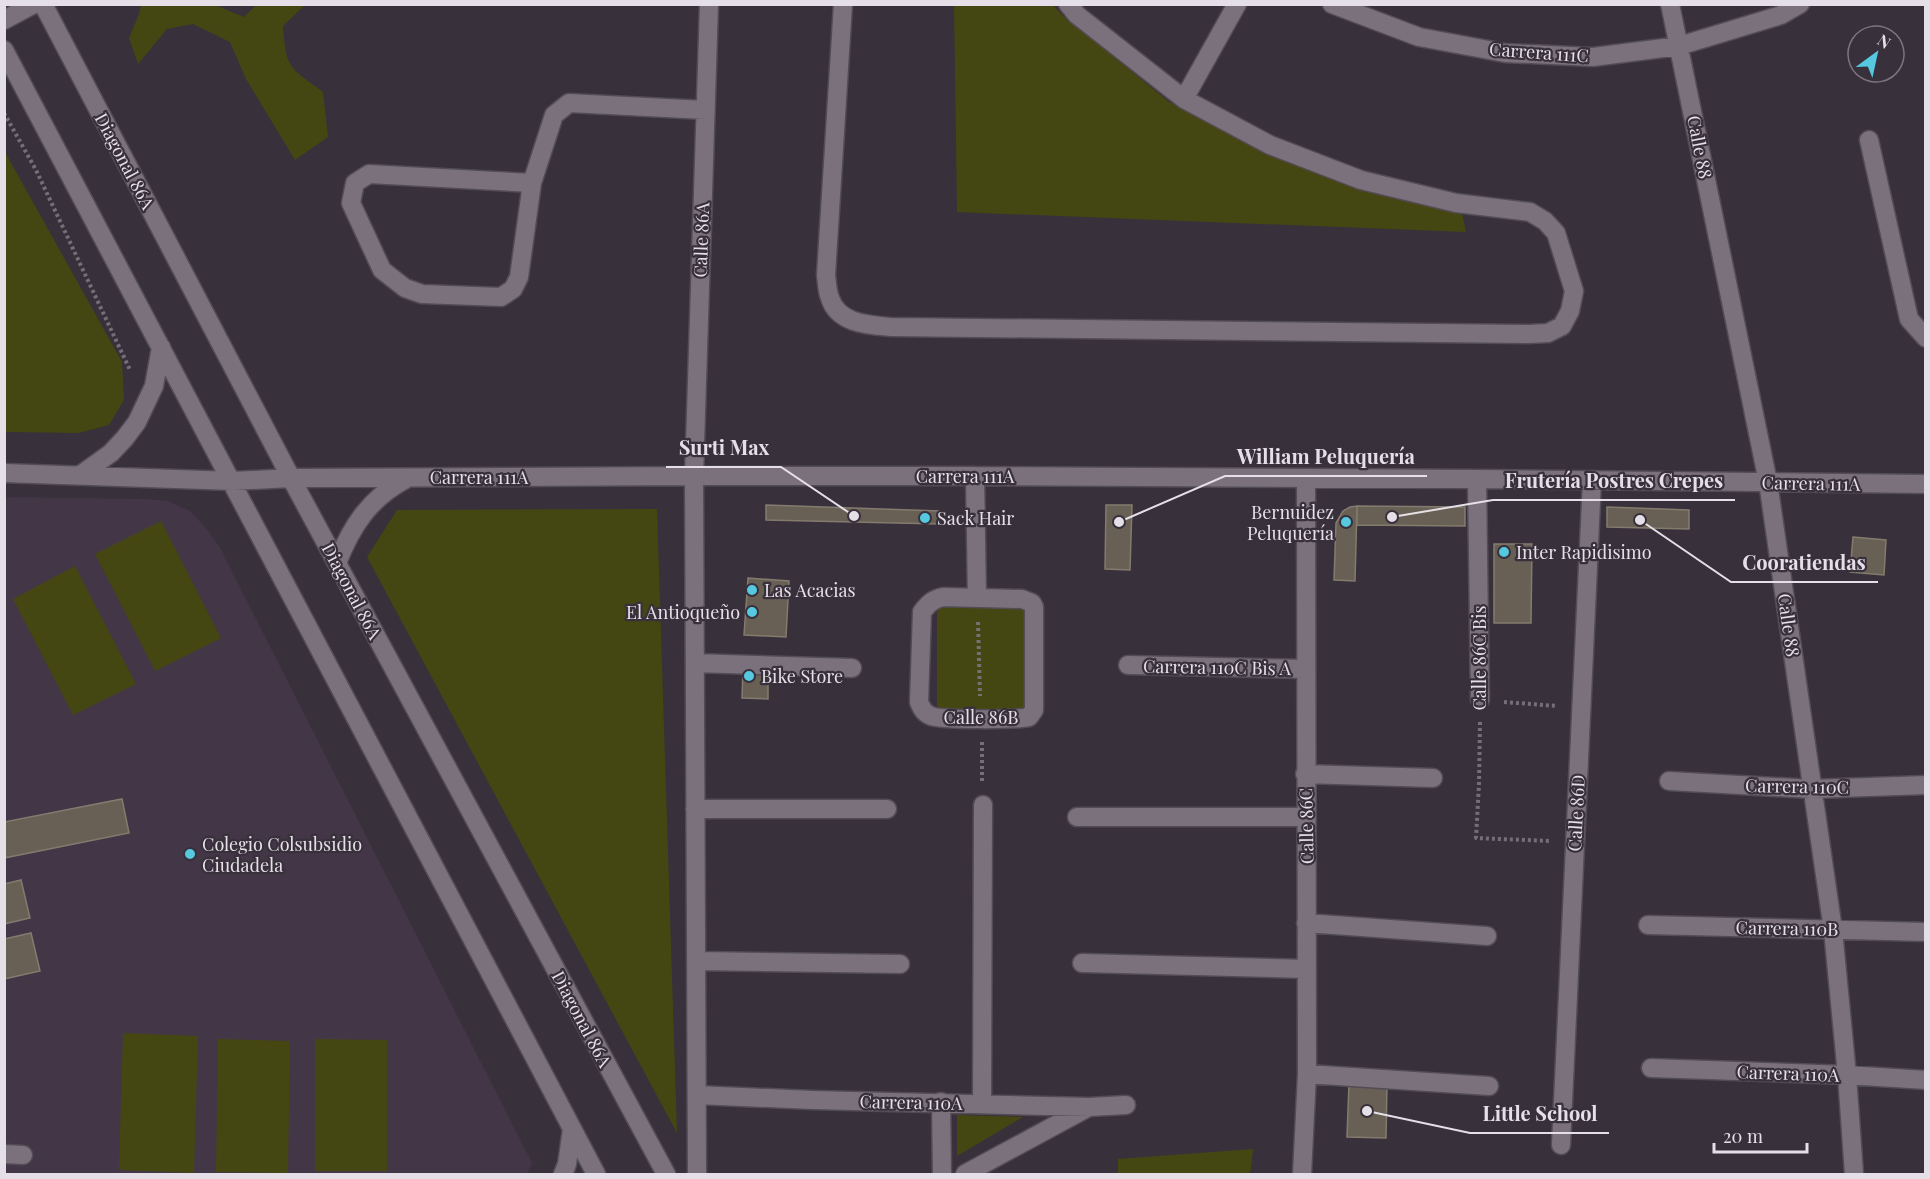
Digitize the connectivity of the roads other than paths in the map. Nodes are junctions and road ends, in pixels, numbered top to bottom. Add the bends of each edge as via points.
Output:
1 (34, 4) edge
2 (43, 4) edge
3 (709, 4) edge
4 (843, 4) edge
5 (1068, 4) edge
6 (1237, 4) edge
7 (1332, 4) edge
8 (1670, 4) edge
9 (1800, 4) edge
10 (4, 20) edge
11 (1679, 46) junction
12 (4, 50) edge
13 (1184, 99) junction
14 (705, 110) junction
15 (1869, 140) dead end
16 (532, 183) junction
17 (1926, 338) edge
18 (161, 347) junction
19 (4, 473) edge
20 (79, 476) junction
21 (694, 476) junction
22 (975, 476) junction
23 (291, 478) junction
24 (408, 478) junction
25 (1306, 478) junction
26 (1477, 479) junction
27 (1592, 480) junction
28 (233, 481) junction
29 (1768, 482) junction
30 (1926, 484) edge
31 (337, 563) junction
32 (977, 598) junction
33 (695, 663) junction
34 (1128, 665) dead end
35 (852, 668) dead end
36 (1306, 669) junction
37 (1480, 700) road end
38 (1305, 774) junction
39 (1433, 778) dead end
40 (1669, 782) dead end
41 (1926, 785) edge
42 (1812, 789) junction
43 (983, 805) dead end
44 (695, 809) junction
45 (887, 809) dead end
46 (1077, 817) dead end
47 (1306, 817) junction
48 (1306, 923) junction
49 (1648, 925) dead end
50 (1833, 930) junction
51 (1926, 932) edge
52 (1487, 936) dead end
53 (696, 961) junction
54 (1082, 963) dead end
55 (900, 964) dead end
56 (1307, 969) junction
57 (1651, 1068) dead end
58 (1307, 1074) junction
59 (1848, 1075) junction
60 (1926, 1080) edge
61 (1489, 1086) dead end
62 (697, 1095) junction
63 (941, 1102) junction
64 (982, 1104) junction
65 (1126, 1105) dead end
66 (1089, 1107) junction
67 (572, 1129) junction
68 (1561, 1145) dead end
69 (563, 1174) edge
70 (596, 1174) edge
71 (666, 1174) edge
72 (697, 1174) edge
73 (942, 1174) edge
74 (965, 1174) edge
75 (1302, 1174) edge
76 (1854, 1174) edge

1 - 10 street
2 - 23 street, Diagonal 86A
3 - 14 street, Calle 86A
4 - 13 street via 826,274 830,300 842,316 863,324 891,327 1529,334 1548,333 1562,326 1574,291 1556,233 1545,221 1530,212 1456,202 1361,180 1270,145
5 - 13 street
6 - 13 street
7 - 11 street, Carrera 111C via 1419,37 1505,53 1593,57
8 - 11 street, Calle 88
9 - 11 street, Carrera 111C via 1781,15
11 - 29 street, Calle 88
12 - 18 street
14 - 16 street via 569,103 554,115
14 - 21 street, Calle 86A
15 - 17 street via 1909,319
16 - 16 street via 369,174 355,183 351,203 382,270 405,288 422,294 501,297 513,290 519,277
18 - 20 street via 154,386 137,422 111,453
18 - 28 street
19 - 20 street, Carrera 111A
20 - 28 street, Carrera 111A
21 - 22 street, Carrera 111A
21 - 24 street, Carrera 111A
21 - 33 street
22 - 25 street, Carrera 111A
22 - 32 street
23 - 24 street, Carrera 111A
23 - 28 street, Carrera 111A
23 - 31 street, Diagonal 86A
24 - 31 street via 373,502 347,537
25 - 26 street, Carrera 111A
25 - 36 street, Calle 86C
26 - 27 street, Carrera 111A
26 - 37 street, Calle 86C Bis
27 - 29 street, Carrera 111A
27 - 68 street, Calle 86D
28 - 67 street
29 - 30 street, Carrera 111A
29 - 42 street, Calle 88
31 - 71 street, Diagonal 86A
32 - 32 street, Calle 86B via 1028,600 1034,607 1034,710 1029,717 948,719 922,710 922,612 935,599
33 - 35 street
33 - 44 street
34 - 36 street, Carrera 110C Bis A
36 - 38 street, Calle 86C
38 - 39 street
38 - 47 street, Calle 86C
40 - 42 street, Carrera 110C
41 - 42 street, Carrera 110C
42 - 50 street, Calle 88
43 - 64 street
44 - 45 street
44 - 53 street
46 - 47 street
47 - 48 street, Calle 86C
48 - 52 street
48 - 56 street, Calle 86C
49 - 50 street, Carrera 110B
50 - 51 street, Carrera 110B
50 - 59 street, Calle 88
53 - 55 street
53 - 62 street
54 - 56 street
56 - 58 street, Calle 86C
57 - 59 street, Carrera 110A
58 - 61 street
58 - 75 street, Calle 86C
59 - 60 street, Carrera 110A
59 - 76 street, Calle 88
62 - 63 street, Carrera 110A
62 - 72 street
63 - 64 street, Carrera 110A
63 - 73 street
64 - 66 street, Carrera 110A
65 - 66 street, Carrera 110A
66 - 74 street
67 - 69 street
67 - 70 street

